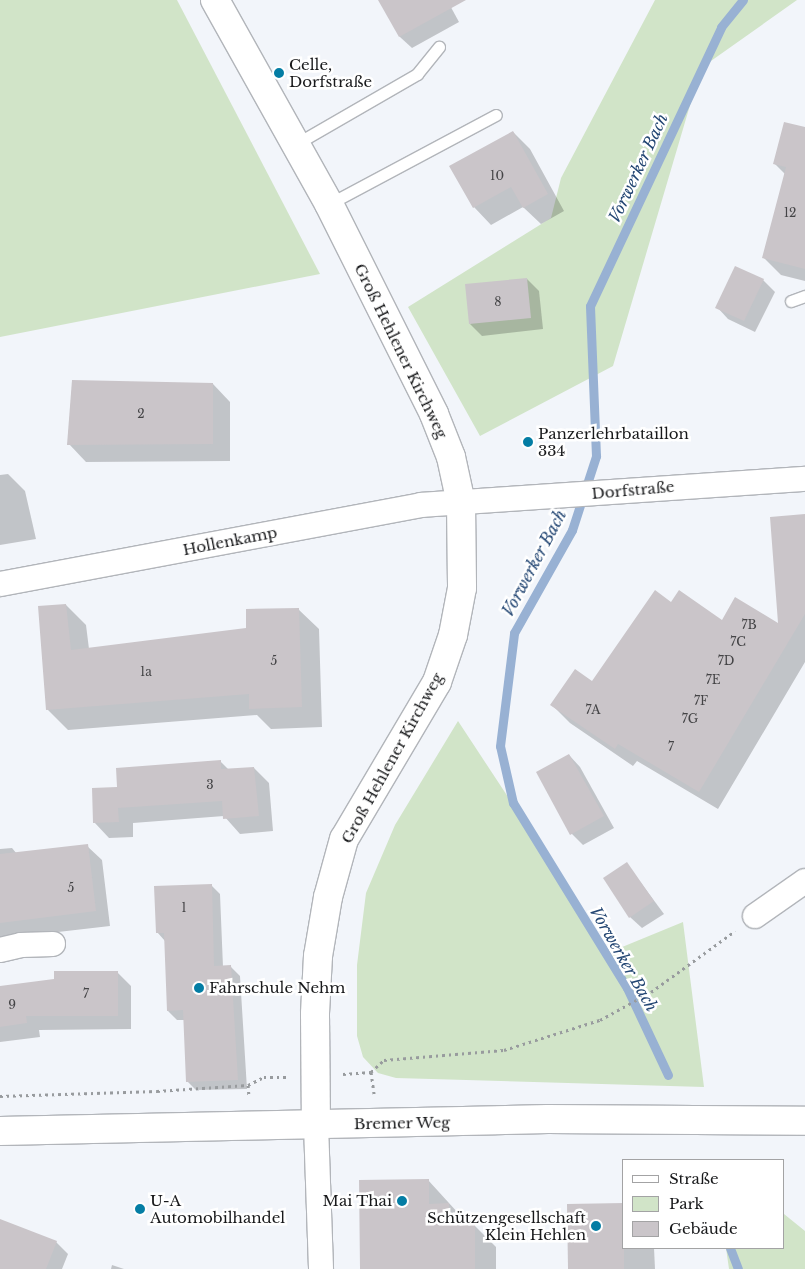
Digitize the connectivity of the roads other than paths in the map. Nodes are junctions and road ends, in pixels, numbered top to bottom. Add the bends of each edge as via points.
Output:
1 (215, 0) edge
2 (439, 47) dead end
3 (496, 115) dead end
4 (296, 144) junction
5 (328, 204) junction
6 (805, 296) edge
7 (791, 301) dead end
8 (805, 479) edge
9 (461, 502) junction
10 (0, 584) edge
11 (805, 881) edge
12 (755, 916) road end
13 (53, 944) dead end
14 (0, 950) edge
15 (805, 1121) edge
16 (316, 1125) junction
17 (0, 1131) edge
18 (321, 1269) edge

1 - 4 main road, Groß Hehlener Kirchweg
2 - 4 lane via 417,74
3 - 5 lane
4 - 5 main road, Groß Hehlener Kirchweg
5 - 9 main road, Groß Hehlener Kirchweg via 434,414 451,457
6 - 7 lane
8 - 9 street, Dorfstraße
9 - 10 street, Hollenkamp via 421,505
9 - 16 main road, Groß Hehlener Kirchweg via 462,588 443,663 417,718 344,839 328,896 318,956
11 - 12 street
13 - 14 street via 21,945
15 - 16 main road, Bremer Weg via 548,1119
16 - 17 main road, Bremer Weg
16 - 18 street

